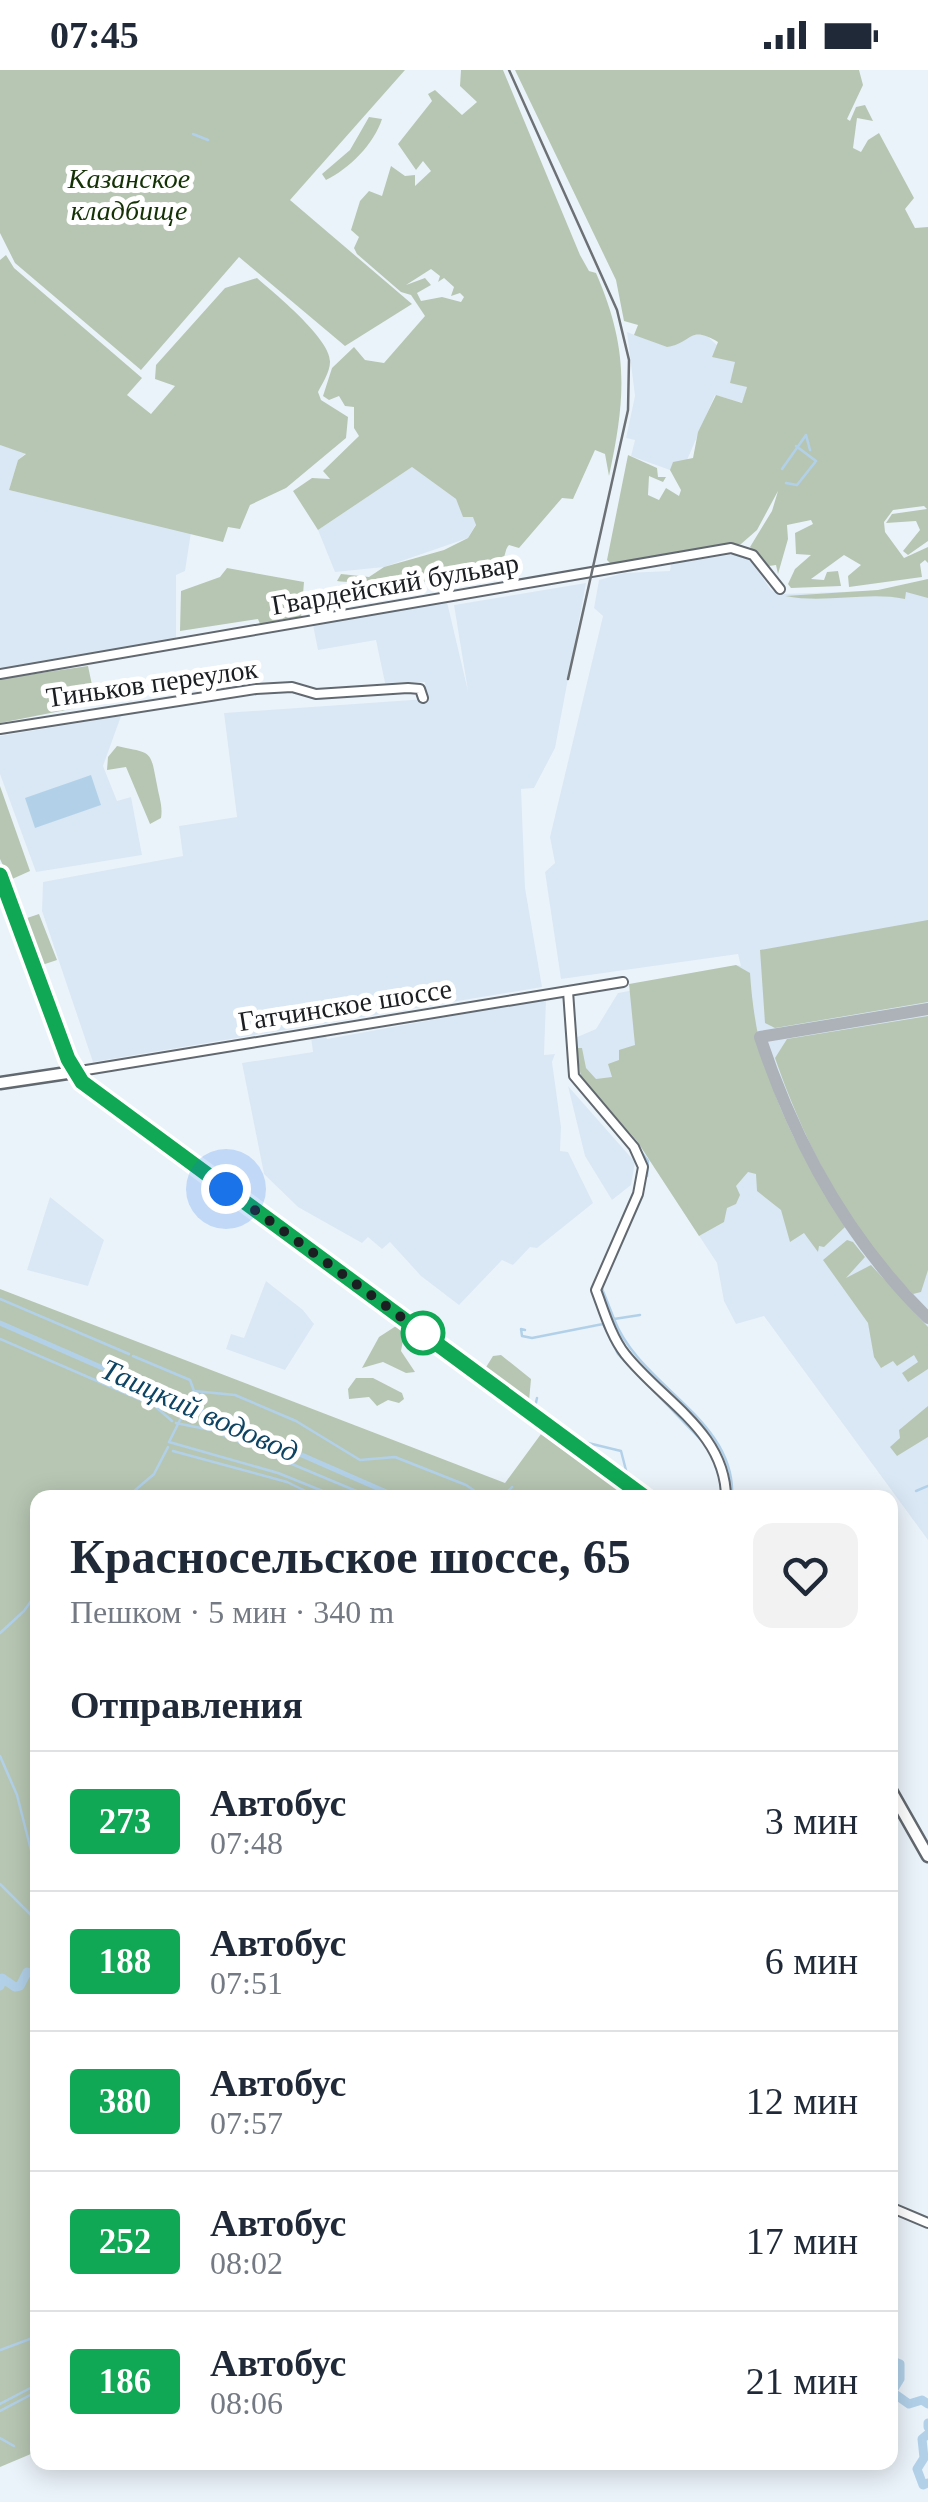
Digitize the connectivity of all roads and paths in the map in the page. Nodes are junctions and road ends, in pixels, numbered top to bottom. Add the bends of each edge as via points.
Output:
1 (780, 589) dead end
2 (0, 674) edge
3 (423, 698) dead end
4 (0, 729) edge
5 (0, 875) edge
6 (14, 912) junction
7 (3, 916) dead end
8 (623, 982) dead end
9 (568, 992) junction
10 (74, 1072) junction
11 (0, 1084) edge
12 (635, 1490) edge
13 (726, 1490) edge
14 (898, 1803) edge
15 (926, 1850) edge
16 (898, 2210) edge
17 (928, 2223) edge

1 - 2 street, Гвардейский бульвар via 754,555 731,548
3 - 4 street, Тиньков переулок via 420,689 408,688 316,694 256,688
5 - 6 street
6 - 7 street
6 - 10 street
8 - 9 street, Гатчинское шоссе
9 - 10 street, Гатчинское шоссе
9 - 13 street via 574,1076 643,1167 596,1290 624,1353 716,1450
10 - 11 main road
10 - 12 main road
14 - 15 main road
16 - 17 street

